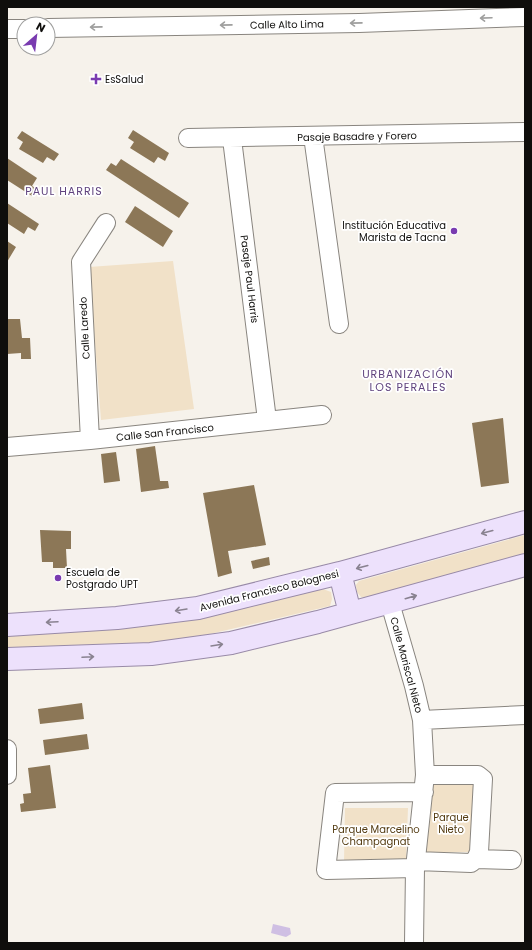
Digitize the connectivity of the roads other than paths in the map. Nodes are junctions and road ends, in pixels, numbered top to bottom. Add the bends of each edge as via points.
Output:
1 (525, 16) edge
2 (56, 28) edge
3 (525, 132) edge
4 (313, 136) junction
5 (188, 138) dead end
6 (232, 139) junction
7 (106, 223) dead end
8 (339, 324) dead end
9 (322, 414) dead end
10 (267, 420) junction
11 (90, 440) junction
12 (7, 447) edge
13 (525, 522) edge
14 (525, 565) edge
15 (340, 572) junction
16 (390, 603) junction
17 (350, 613) junction
18 (7, 625) edge
19 (7, 659) edge
20 (525, 715) edge
21 (422, 720) junction
22 (7, 749) edge
23 (7, 775) edge
24 (424, 784) junction
25 (476, 859) junction
26 (512, 860) dead end
27 (416, 865) junction
28 (414, 943) edge

1 -> 2 street, Calle Alto Lima via 360,23
3 - 4 street, Pasaje Basadre y Forero
4 - 6 street, Pasaje Basadre y Forero
4 - 8 street
5 - 6 street, Pasaje Basadre y Forero
6 - 10 street, Pasaje Paul Harris
7 - 11 street, Calle Laredo via 81,262
9 - 10 street, Calle San Francisco
10 - 11 street, Calle San Francisco
11 - 12 street, Calle San Francisco
13 -> 15 main road, Avenida Francisco Bolognesi
16 -> 14 main road
15 - 17 main road
15 -> 18 main road, Avenida Francisco Bolognesi via 235,600 158,614
16 - 17 main road
16 - 21 street, Calle Mariscal Nieto
19 -> 17 main road via 110,656 188,650 231,643
20 - 21 street
21 - 24 street, Calle Mariscal Nieto
22 - 23 street
24 - 25 street via 478,775 483,779
24 - 27 street, Calle Mariscal Nieto
24 - 27 street via 335,793 326,870
25 - 26 street
25 - 27 street via 471,862
27 - 28 street, Calle Mariscal Nieto

